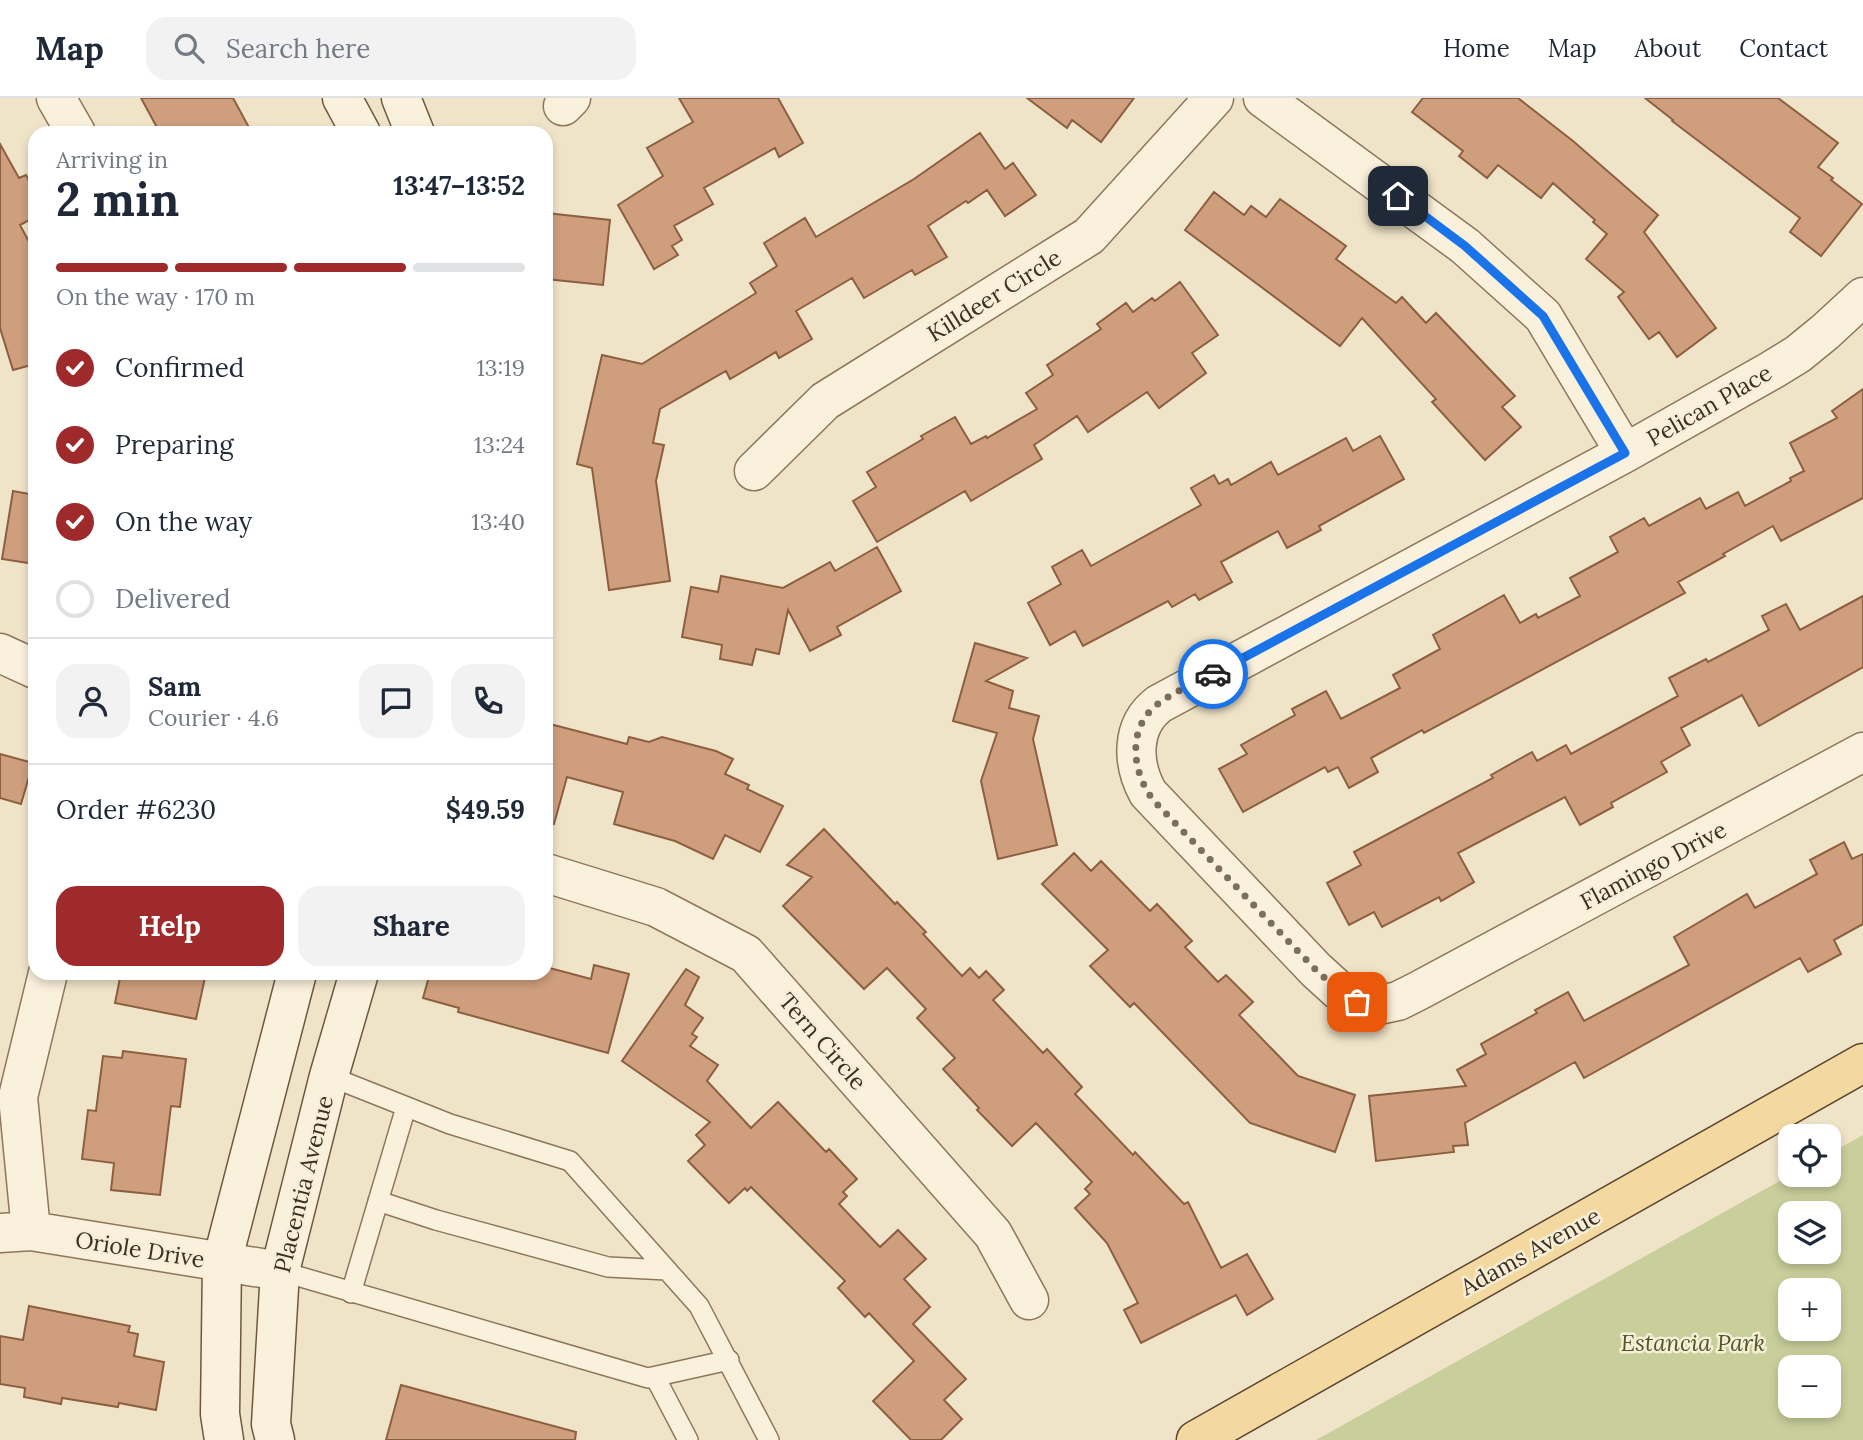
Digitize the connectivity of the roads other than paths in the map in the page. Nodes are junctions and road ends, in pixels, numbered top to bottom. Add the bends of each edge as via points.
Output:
1 (56, 98) edge
2 (342, 98) edge
3 (401, 98) edge
4 (1214, 98) edge
5 (1263, 98) edge
6 (72, 126) edge
7 (357, 126) edge
8 (412, 126) edge
9 (1863, 297) edge
10 (1625, 453) junction
11 (754, 471) dead end
12 (0, 653) edge
13 (28, 666) edge
14 (1863, 752) edge
15 (553, 875) edge
16 (1442, 978) joint
17 (46, 980) edge
18 (295, 980) edge
19 (357, 980) edge
20 (1863, 1063) edge
21 (329, 1076) junction
22 (406, 1107) junction
23 (378, 1200) junction
24 (15, 1232) edge
25 (222, 1262) junction
26 (667, 1270) junction
27 (280, 1271) junction
28 (351, 1293) junction
29 (1029, 1300) dead end
30 (729, 1360) junction
31 (655, 1377) junction
32 (224, 1440) edge
33 (275, 1440) edge
34 (688, 1440) edge
35 (769, 1440) edge
36 (1196, 1440) edge

1 - 6 street
2 - 7 street
3 - 8 street
4 - 11 street, Killdeer Circle via 1090,236 825,401
5 - 10 street via 1465,246 1543,316
9 - 10 street, Pelican Place via 1798,354
10 - 16 street, Pelican Place via 1171,697 1150,710 1141,725 1136,762 1148,793 1327,981 1357,1002 1379,1005 1398,1001
12 - 13 street
14 - 16 street, Flamingo Drive
15 - 29 street, Tern Circle via 656,907 746,954 993,1234
17 - 24 street via 18,1097
18 - 25 street
19 - 21 street, Placentia Avenue
20 - 36 main road, Adams Avenue
21 - 22 lane
21 - 27 street, Placentia Avenue
22 - 23 lane
22 - 26 lane via 570,1161
23 - 26 lane via 608,1267
23 - 28 lane
24 - 25 street, Oriole Drive
25 - 27 street, Oriole Drive
25 - 32 street via 220,1415
26 - 30 lane via 699,1306
27 - 28 lane
27 - 33 street, Placentia Avenue via 271,1424
28 - 31 lane
30 - 31 lane
30 - 35 lane
31 - 34 lane

